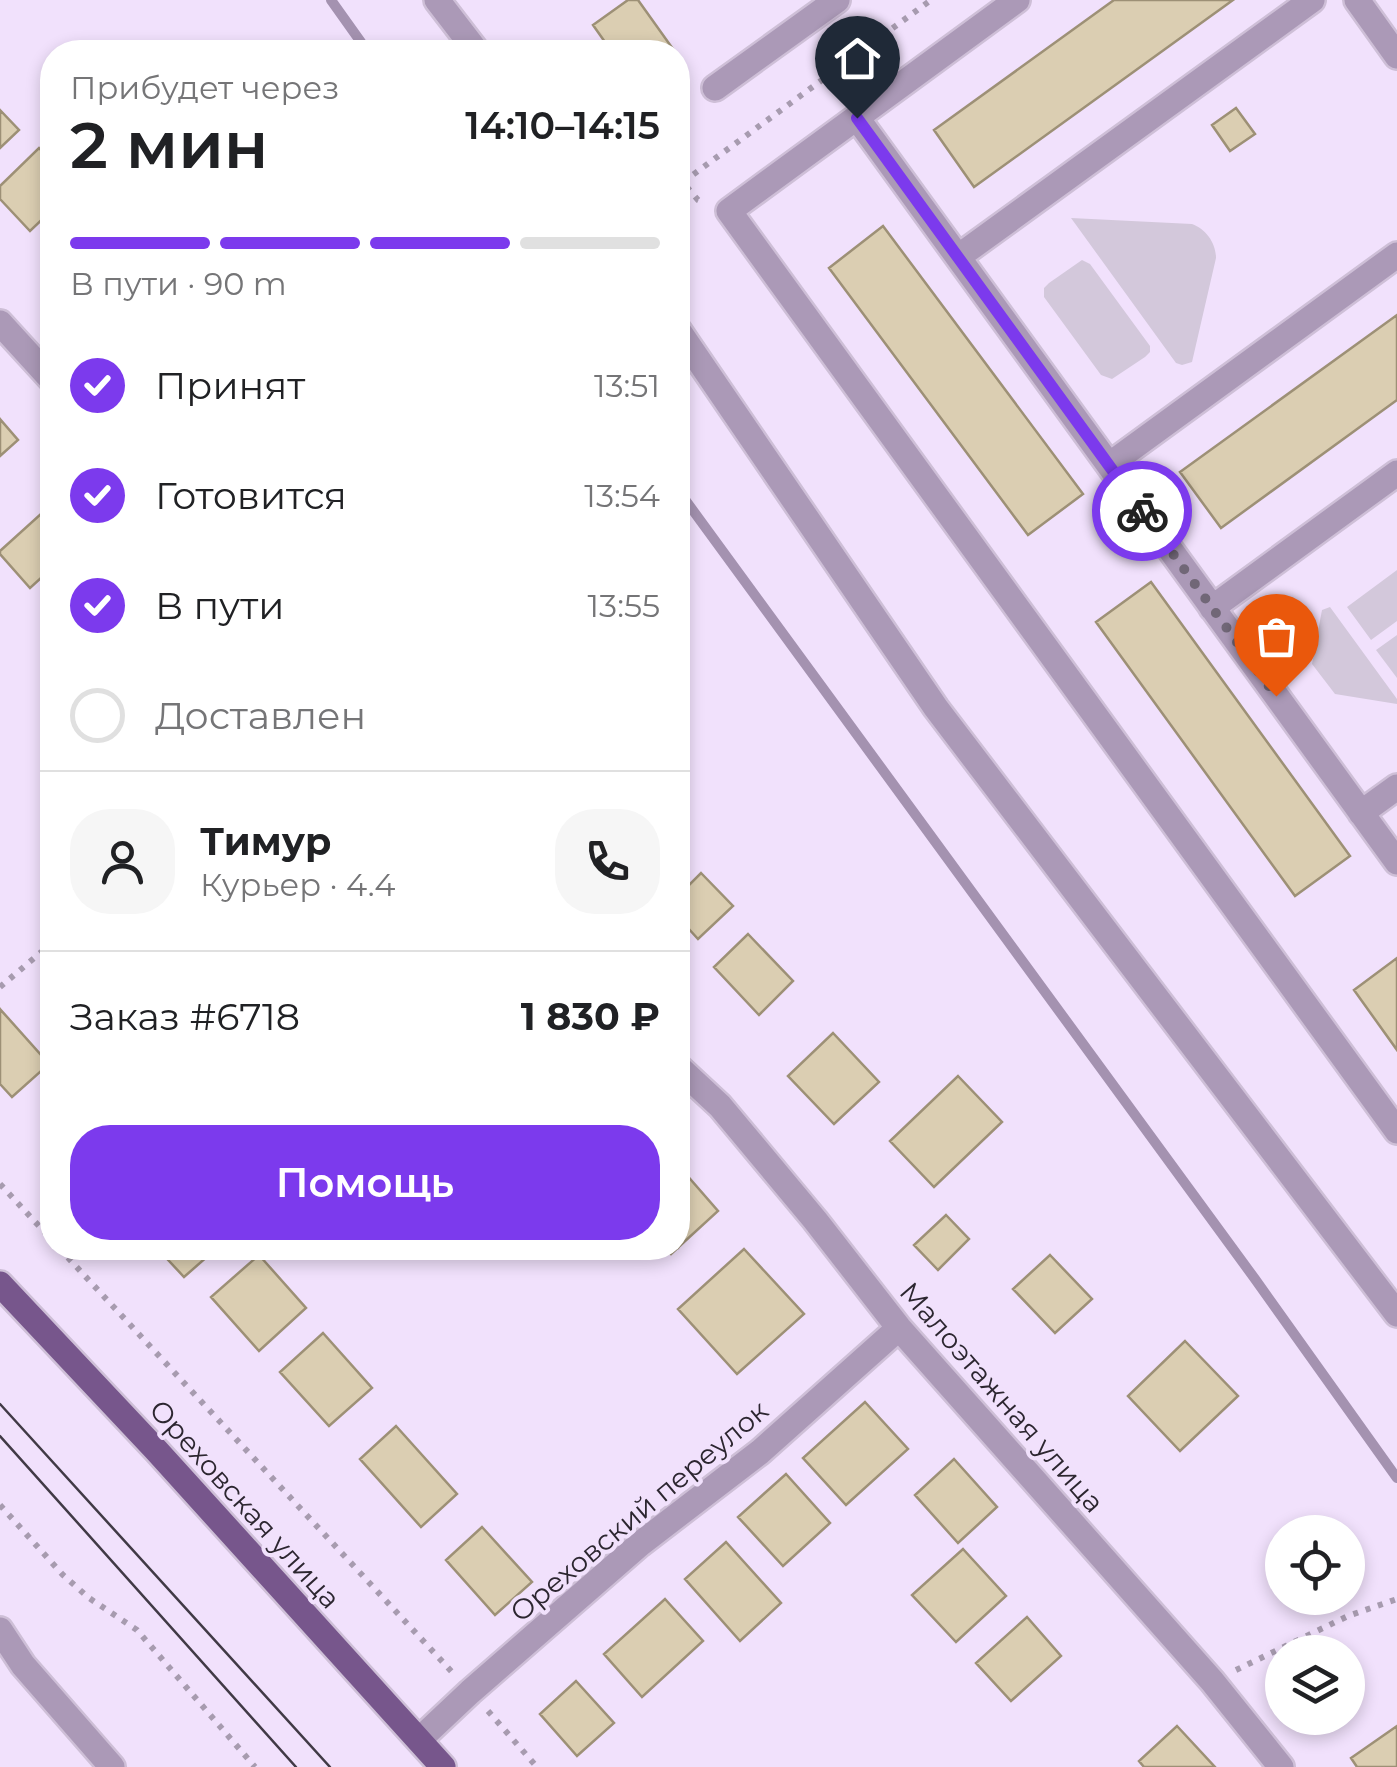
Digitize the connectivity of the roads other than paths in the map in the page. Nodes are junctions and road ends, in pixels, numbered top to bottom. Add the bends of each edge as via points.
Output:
1 (437, 0) edge
2 (837, 0) edge
3 (1017, 0) edge
4 (1312, 0) edge
5 (1357, 0) edge
6 (468, 40) edge
7 (1397, 56) edge
8 (715, 88) dead end
9 (857, 118) junction
10 (1397, 255) edge
11 (958, 257) junction
12 (0, 324) edge
13 (690, 348) edge
14 (40, 367) edge
15 (1109, 465) junction
16 (1397, 474) edge
17 (1212, 608) junction
18 (1397, 787) edge
19 (1362, 813) junction
20 (1397, 862) edge
21 (690, 1079) edge
22 (1397, 1131) edge
23 (0, 1284) edge
24 (1397, 1314) edge
25 (899, 1328) junction
26 (0, 1630) edge
27 (419, 1740) junction
28 (112, 1767) edge
29 (444, 1767) edge
30 (1281, 1767) edge

1 - 6 street
2 - 8 street
3 - 9 street
4 - 11 street
5 - 7 street
9 - 11 street
9 - 22 street via 730,211
10 - 15 street
11 - 15 street
12 - 14 street
13 - 24 street via 936,708
15 - 17 street
16 - 17 street
17 - 19 street
18 - 19 street
19 - 20 street
21 - 25 street, Малоэтажная улица via 720,1106
23 - 27 main road, Ореховская улица
25 - 27 street, Ореховский переулок
25 - 30 street, Малоэтажная улица
26 - 28 street
27 - 29 main road, Ореховская улица

